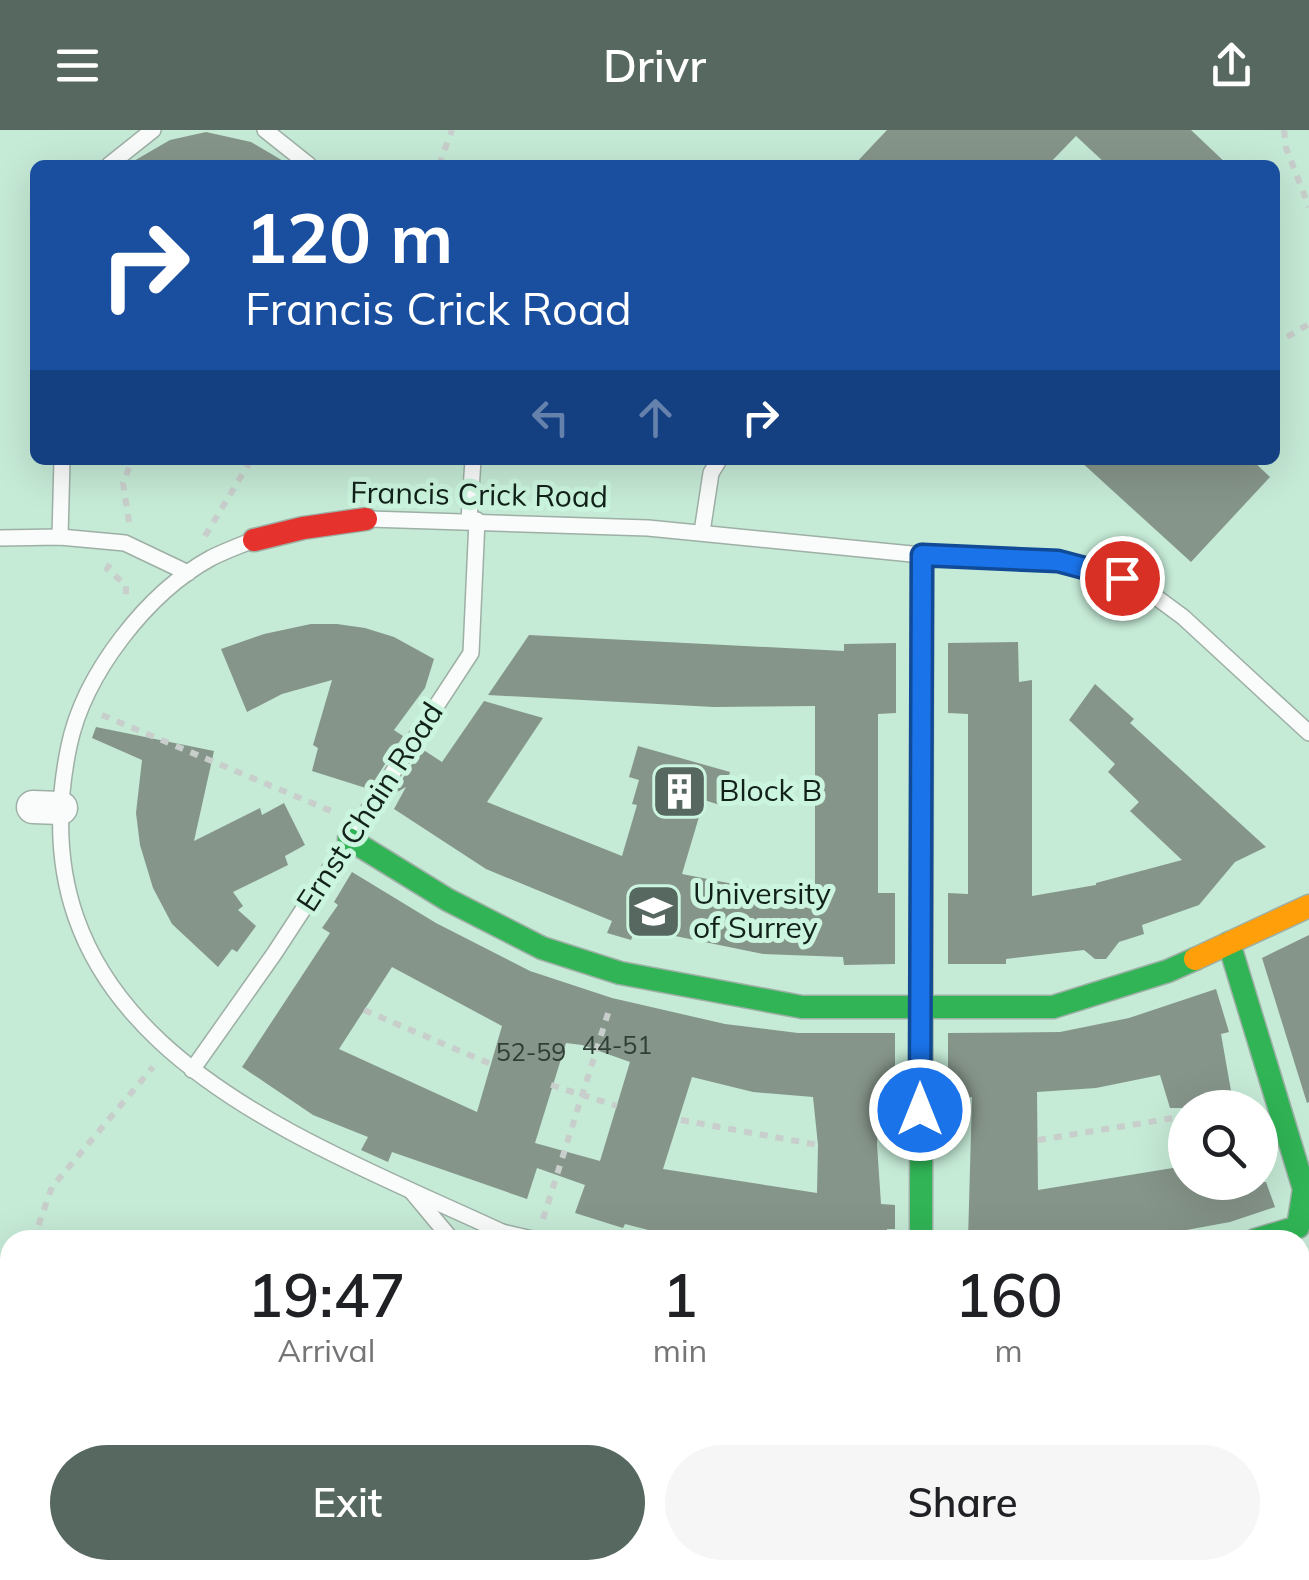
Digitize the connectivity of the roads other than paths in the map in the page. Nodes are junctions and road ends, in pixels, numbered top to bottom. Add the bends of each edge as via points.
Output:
1 (153, 130) edge
2 (265, 130) edge
3 (115, 160) edge
4 (303, 160) edge
5 (62, 465) edge
6 (473, 465) edge
7 (712, 465) edge
8 (366, 519) joint
9 (473, 520) junction
10 (702, 532) junction
11 (60, 537) junction
12 (0, 538) edge
13 (254, 540) joint
14 (922, 555) junction
15 (188, 574) junction
16 (1309, 732) edge
17 (354, 831) junction
18 (1309, 906) edge
19 (1229, 943) junction
20 (919, 1005) junction
21 (192, 1070) junction
22 (409, 1189) junction
23 (444, 1230) edge
24 (483, 1230) edge
25 (921, 1230) edge
26 (1288, 1230) edge

1 - 3 lane
2 - 4 lane
5 - 11 lane
6 - 9 lane, Ernst Chain Road
7 - 10 lane
8 - 9 lane, Francis Crick Road
8 - 13 street, Francis Crick Road
9 - 10 lane, Francis Crick Road
9 - 17 lane, Ernst Chain Road via 471,654
10 - 14 lane, Francis Crick Road
11 - 12 lane
11 - 15 lane via 125,543
13 - 15 lane, Francis Crick Road
14 - 16 lane, Francis Crick Road via 1058,561 1141,586
14 - 20 street
15 - 21 lane, Francis Crick Road via 126,634 86,690 46,808 96,964 126,1009
17 - 20 street via 448,900 542,948 620,972 802,1007
17 - 21 lane, Ernst Chain Road
18 - 19 street
19 - 20 street via 1052,1007
19 - 26 street via 1304,1189 1298,1227
20 - 25 street
21 - 22 lane, Francis Crick Road via 324,1150
22 - 23 lane, Francis Crick Road
22 - 24 lane, Francis Crick Road

